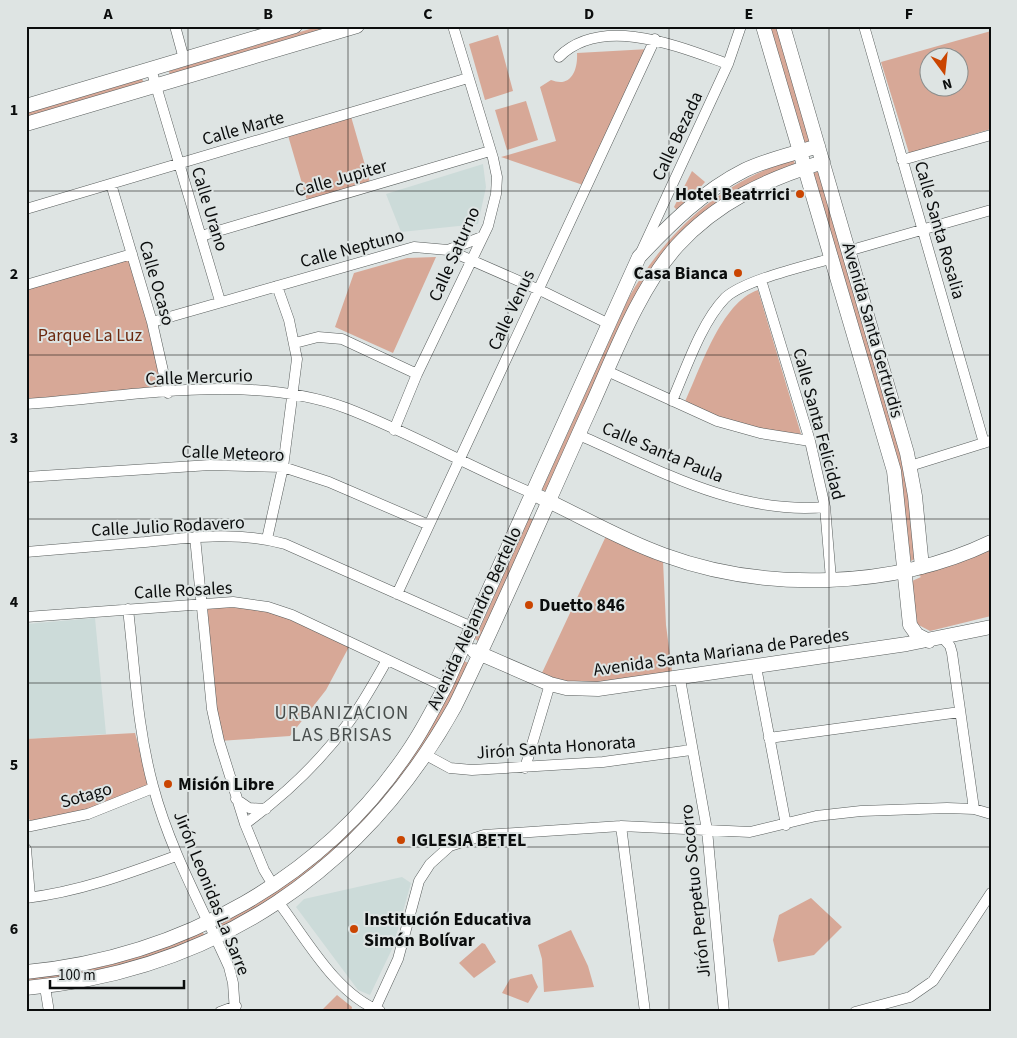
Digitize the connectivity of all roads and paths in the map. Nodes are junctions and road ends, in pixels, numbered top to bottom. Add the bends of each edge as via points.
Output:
1 (175, 26) edge
2 (357, 26) edge
3 (453, 26) edge
4 (741, 26) edge
5 (763, 26) edge
6 (783, 26) edge
7 (864, 26) edge
8 (290, 27) edge
9 (656, 39) junction
10 (559, 57) dead end
11 (184, 59) junction
12 (728, 64) junction
13 (151, 69) junction
14 (468, 78) junction
15 (156, 85) junction
16 (26, 106) edge
17 (26, 124) edge
18 (991, 135) edge
19 (818, 146) junction
20 (490, 150) junction
21 (801, 152) junction
22 (902, 160) junction
23 (822, 162) junction
24 (179, 164) junction
25 (806, 167) junction
26 (111, 184) junction
27 (26, 209) edge
28 (990, 213) edge
29 (922, 230) junction
30 (201, 236) junction
31 (482, 238) junction
32 (448, 250) junction
33 (848, 251) junction
34 (132, 254) junction
35 (639, 257) junction
36 (833, 258) junction
37 (471, 260) junction
38 (761, 280) junction
39 (26, 285) edge
40 (277, 286) junction
41 (538, 290) junction
42 (220, 301) junction
43 (152, 322) junction
44 (609, 324) junction
45 (295, 344) junction
46 (608, 371) junction
47 (418, 374) junction
48 (168, 393) junction
49 (293, 395) junction
50 (672, 401) junction
51 (26, 404) edge
52 (394, 430) junction
53 (579, 434) junction
54 (810, 441) junction
55 (988, 442) edge
56 (459, 461) junction
57 (910, 466) junction
58 (283, 467) junction
59 (26, 477) edge
60 (532, 494) junction
61 (548, 501) junction
62 (825, 507) junction
63 (429, 526) junction
64 (196, 537) junction
65 (267, 539) junction
66 (991, 542) edge
67 (26, 552) edge
68 (922, 567) junction
69 (905, 571) junction
70 (831, 579) junction
71 (397, 594) junction
72 (203, 603) junction
73 (128, 609) junction
74 (26, 617) edge
75 (991, 627) edge
76 (472, 628) junction
77 (944, 638) junction
78 (929, 641) junction
79 (464, 646) junction
80 (480, 654) junction
81 (387, 660) junction
82 (757, 671) junction
83 (680, 678) junction
84 (550, 684) junction
85 (445, 687) junction
86 (960, 712) junction
87 (770, 738) junction
88 (691, 750) junction
89 (426, 755) junction
90 (525, 768) junction
91 (153, 788) junction
92 (236, 799) junction
93 (266, 809) junction
94 (974, 809) junction
95 (991, 814) edge
96 (245, 824) junction
97 (786, 825) junction
98 (621, 826) junction
99 (26, 827) edge
100 (707, 830) junction
101 (26, 849) edge
102 (176, 856) junction
103 (273, 885) junction
104 (991, 893) edge
105 (28, 897) edge
106 (279, 903) junction
107 (208, 923) junction
108 (216, 938) junction
109 (26, 972) edge
110 (45, 986) junction
111 (26, 988) edge
112 (235, 1009) edge
113 (378, 1011) edge
114 (49, 1012) edge
115 (220, 1012) edge
116 (645, 1012) edge
117 (724, 1012) edge
118 (855, 1012) edge

1 - 11 street
2 - 15 main road
3 - 14 street, Calle Saturno
4 - 12 street, Calle Bezada
5 - 21 main road, Avenida Santa Gertrudis
6 - 19 main road, Avenida Santa Gertrudis
7 - 22 street, Calle Santa Rosalia
8 - 11 main road
9 - 10 street via 622,36 598,39 569,48
9 - 12 street
9 - 41 street, Calle Venus
11 - 13 main road
12 - 35 street, Calle Bezada
13 - 15 street, Calle Urano
13 - 16 main road
14 - 20 street, Calle Saturno
14 - 24 street, Calle Marte
15 - 17 main road
15 - 24 street, Calle Urano
18 - 22 street
19 - 21 main road, Avenida Alejandro Bertello
19 - 23 main road, Avenida Santa Gertrudis
20 - 30 street, Calle Jupiter
20 - 31 street, Calle Saturno via 496,194
21 - 25 main road, Avenida Santa Gertrudis
21 - 35 main road, Avenida Alejandro Bertello via 753,167 713,188 670,224
22 - 29 street, Calle Santa Rosalia
23 - 25 main road, Avenida Alejandro Bertello
23 - 33 main road, Avenida Santa Gertrudis
24 - 26 street, Calle Marte
24 - 30 street, Calle Urano
25 - 36 main road, Avenida Santa Gertrudis
25 - 46 main road, Avenida Alejandro Bertello via 771,179 736,197 677,246 646,292
26 - 27 street, Calle Marte
26 - 34 street, Calle Ocaso
28 - 29 street
29 - 33 street
29 - 55 street, Calle Santa Rosalia
30 - 42 street, Calle Urano
31 - 32 street
31 - 37 street, Calle Saturno
32 - 37 street, Calle Neptuno
32 - 40 street, Calle Neptuno via 414,247
33 - 57 main road, Avenida Santa Gertrudis
34 - 39 street
34 - 43 street, Calle Ocaso
35 - 44 main road, Avenida Alejandro Bertello
36 - 38 street
36 - 69 main road, Avenida Santa Gertrudis via 894,470
37 - 41 street, Calle Neptuno
37 - 47 street, Calle Saturno
38 - 50 street via 726,297
38 - 54 street, Calle Santa Felicidad
40 - 42 street, Calle Neptuno
40 - 45 street
41 - 44 street, Calle Neptuno
41 - 56 street, Calle Venus
42 - 43 street, Calle Neptuno
43 - 48 street, Calle Ocaso
44 - 60 main road, Avenida Alejandro Bertello
45 - 47 street via 318,337 342,339
45 - 49 street via 297,359
46 - 50 street
46 - 53 main road, Avenida Alejandro Bertello
47 - 52 street, Calle Saturno
48 - 49 street, Calle Mercurio via 209,389
48 - 51 street, Calle Mercurio
49 - 52 street, Calle Mercurio via 345,408
49 - 58 street
50 - 54 street via 742,429
52 - 56 street, Calle Mercurio
53 - 61 main road, Avenida Alejandro Bertello
53 - 62 street, Calle Santa Paula via 678,480 714,492 777,507
54 - 62 street, Calle Santa Felicidad
55 - 57 street
56 - 60 street, Calle Mercurio
56 - 63 street, Calle Venus
57 - 68 main road, Avenida Santa Gertrudis
58 - 59 street, Calle Meteoro via 210,465
58 - 63 street, Calle Meteoro via 329,482
58 - 65 street
60 - 61 main road
60 - 76 main road, Avenida Alejandro Bertello
61 - 70 main road via 663,555 743,575
61 - 80 main road, Avenida Alejandro Bertello
62 - 70 street, Calle Santa Felicidad
63 - 71 street, Calle Venus
64 - 65 street, Calle Julio Rodavero via 238,535
64 - 67 street, Calle Julio Rodavero
64 - 72 street
65 - 71 street, Calle Julio Rodavero
66 - 68 main road
68 - 69 main road
69 - 70 main road
69 - 78 main road, Avenida Santa Gertrudis via 910,625 916,635
71 - 76 street, Calle Julio Rodavero
72 - 73 street, Calle Rosales
72 - 81 street, Calle Rosales via 233,602 292,615
72 - 92 street via 212,709
73 - 74 street, Calle Rosales
73 - 91 street, Jirón Leonidas La Sarre via 141,737
75 - 77 main road, Avenida Santa Mariana de Paredes
76 - 79 main road, Avenida Alejandro Bertello
77 - 78 main road, Avenida Santa Mariana de Paredes
77 - 86 street via 952,653
78 - 82 main road, Avenida Santa Mariana de Paredes
79 - 80 main road, Avenida Santa Mariana de Paredes
79 - 85 main road, Avenida Alejandro Bertello
80 - 84 main road, Avenida Santa Mariana de Paredes
80 - 89 main road, Avenida Alejandro Bertello
81 - 85 street, Calle Rosales
81 - 93 street via 350,721 328,749
82 - 83 main road, Avenida Santa Mariana de Paredes
82 - 87 street
83 - 84 main road, Avenida Santa Mariana de Paredes via 598,689
83 - 88 street, Jirón Perpetuo Socorro
84 - 90 street
85 - 103 main road, Avenida Alejandro Bertello via 412,746 382,786 330,840
86 - 87 street
86 - 94 street
87 - 97 street
88 - 90 street, Jirón Santa Honorata
88 - 100 street, Jirón Perpetuo Socorro
89 - 90 street, Jirón Santa Honorata via 459,770
89 - 106 main road, Avenida Alejandro Bertello via 395,796 354,841
91 - 99 street, Sotago via 88,814
91 - 102 street, Jirón Leonidas La Sarre
92 - 93 street via 248,808
92 - 96 street
93 - 96 street
94 - 95 street
94 - 97 street via 839,813
96 - 103 street
97 - 100 street via 750,832
98 - 100 street
98 - 113 street via 484,835 450,846 430,864 419,880 398,959
98 - 116 street
100 - 117 street, Jirón Perpetuo Socorro
101 - 105 street
102 - 105 street via 117,878
102 - 107 street, Jirón Leonidas La Sarre
103 - 107 main road, Avenida Alejandro Bertello
104 - 118 street via 942,970 928,986 910,997
106 - 108 main road, Avenida Alejandro Bertello
106 - 113 street via 342,987
107 - 108 street, Jirón Leonidas La Sarre
107 - 109 main road, Avenida Alejandro Bertello via 130,953
108 - 110 main road, Avenida Alejandro Bertello via 136,969
108 - 112 street, Jirón Leonidas La Sarre via 229,967
110 - 111 main road, Avenida Alejandro Bertello
110 - 114 street
112 - 115 street

